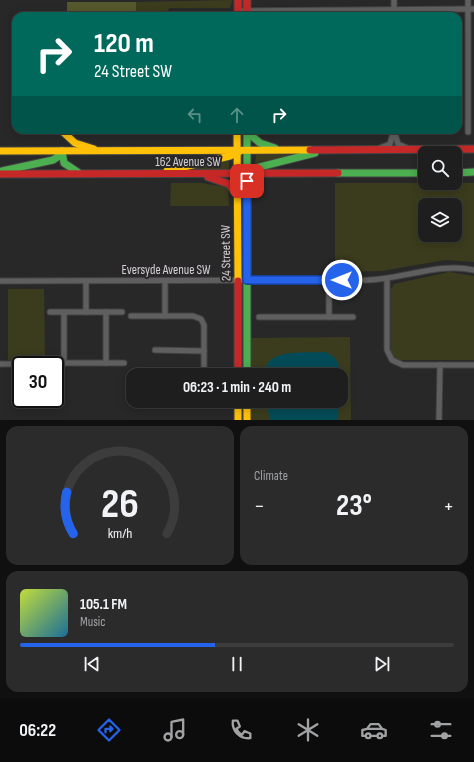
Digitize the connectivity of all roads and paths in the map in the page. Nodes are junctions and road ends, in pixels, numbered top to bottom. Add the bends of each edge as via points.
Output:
1 (238, 0) edge
2 (247, 0) edge
3 (394, 0) edge
4 (468, 0) edge
5 (394, 9) junction
6 (471, 9) edge
7 (238, 12) edge
8 (247, 12) edge
9 (284, 12) edge
10 (468, 132) dead end
11 (65, 134) edge
12 (238, 134) edge
13 (246, 134) edge
14 (249, 134) edge
15 (393, 134) edge
16 (395, 134) edge
17 (375, 149) junction
18 (413, 149) junction
19 (474, 149) edge
20 (242, 150) junction
21 (285, 150) junction
22 (332, 150) junction
23 (0, 151) edge
24 (62, 151) junction
25 (104, 151) junction
26 (474, 172) edge
27 (0, 173) edge
28 (418, 173) edge
29 (462, 173) edge
30 (82, 174) junction
31 (152, 174) junction
32 (196, 174) junction
33 (242, 174) junction
34 (237, 195) junction
35 (474, 270) edge
36 (387, 279) junction
37 (247, 280) junction
38 (329, 280) junction
39 (0, 281) edge
40 (86, 281) junction
41 (165, 281) junction
42 (238, 281) junction
43 (50, 312) dead end
44 (64, 312) junction
45 (86, 312) junction
46 (106, 312) junction
47 (122, 312) dead end
48 (131, 316) dead end
49 (165, 316) junction
50 (259, 317) dead end
51 (329, 317) junction
52 (353, 317) dead end
53 (155, 350) dead end
54 (204, 351) junction
55 (64, 356) edge
56 (64, 363) edge
57 (106, 363) junction
58 (124, 363) dead end
59 (0, 364) edge
60 (12, 364) edge
61 (440, 365) junction
62 (474, 365) edge
63 (204, 368) edge
64 (238, 368) edge
65 (247, 368) edge
66 (238, 408) edge
67 (247, 408) edge
68 (238, 420) edge
69 (247, 420) edge
70 (439, 420) edge

1 - 7 main road
2 - 8 main road
3 - 5 street
4 - 6 street
5 - 6 street
5 - 9 street
6 - 10 street
11 - 25 main road via 75,143
12 - 20 main road, 24 Street SW
13 - 20 main road, 24 Street SW
14 - 21 main road via 260,144
15 - 17 street via 390,144
16 - 18 street via 398,144
17 - 18 main road, 162 Avenue SW
17 - 22 main road, 162 Avenue SW
18 - 19 main road, 162 Avenue SW
20 - 21 main road, 162 Avenue SW
20 - 25 main road, 162 Avenue SW
20 - 31 main road
20 - 33 main road, 24 Street SW
20 - 33 main road, 24 Street SW
21 - 22 main road, 162 Avenue SW
22 - 33 main road
23 - 24 main road, 162 Avenue SW
24 - 25 main road, 162 Avenue SW
24 - 27 main road via 53,160
24 - 30 main road via 62,159 67,166
26 - 29 main road
27 - 30 main road, 162 Avenue SW
28 - 33 main road, 162 Avenue SW
30 - 31 main road, 162 Avenue SW
31 - 32 main road, 162 Avenue SW
32 - 33 main road, 162 Avenue SW
32 - 34 main road via 226,182
33 - 34 main road, 24 Street SW
33 - 37 main road, 24 Street SW
34 - 42 main road, 24 Street SW
35 - 36 street, Eversyde Avenue SW via 444,268
36 - 38 street, Eversyde Avenue SW
36 - 61 street via 390,358 399,364
37 - 38 street, Eversyde Avenue SW
37 - 42 street, Eversyde Avenue SW
37 - 65 main road, 24 Street SW
38 - 51 street
39 - 40 street, Eversyde Avenue SW
40 - 41 street, Eversyde Avenue SW
40 - 45 street
41 - 42 street, Eversyde Avenue SW
41 - 49 street
42 - 64 main road, 24 Street SW
43 - 44 street
44 - 45 street
44 - 55 street
45 - 46 street
46 - 47 street
46 - 57 street
48 - 49 street
49 - 54 street via 193,316 201,319 204,325
50 - 51 street
51 - 52 street
53 - 54 street
54 - 63 street
56 - 57 street
57 - 58 street
59 - 60 street
61 - 62 street
61 - 70 street
66 - 68 main road
67 - 69 main road

